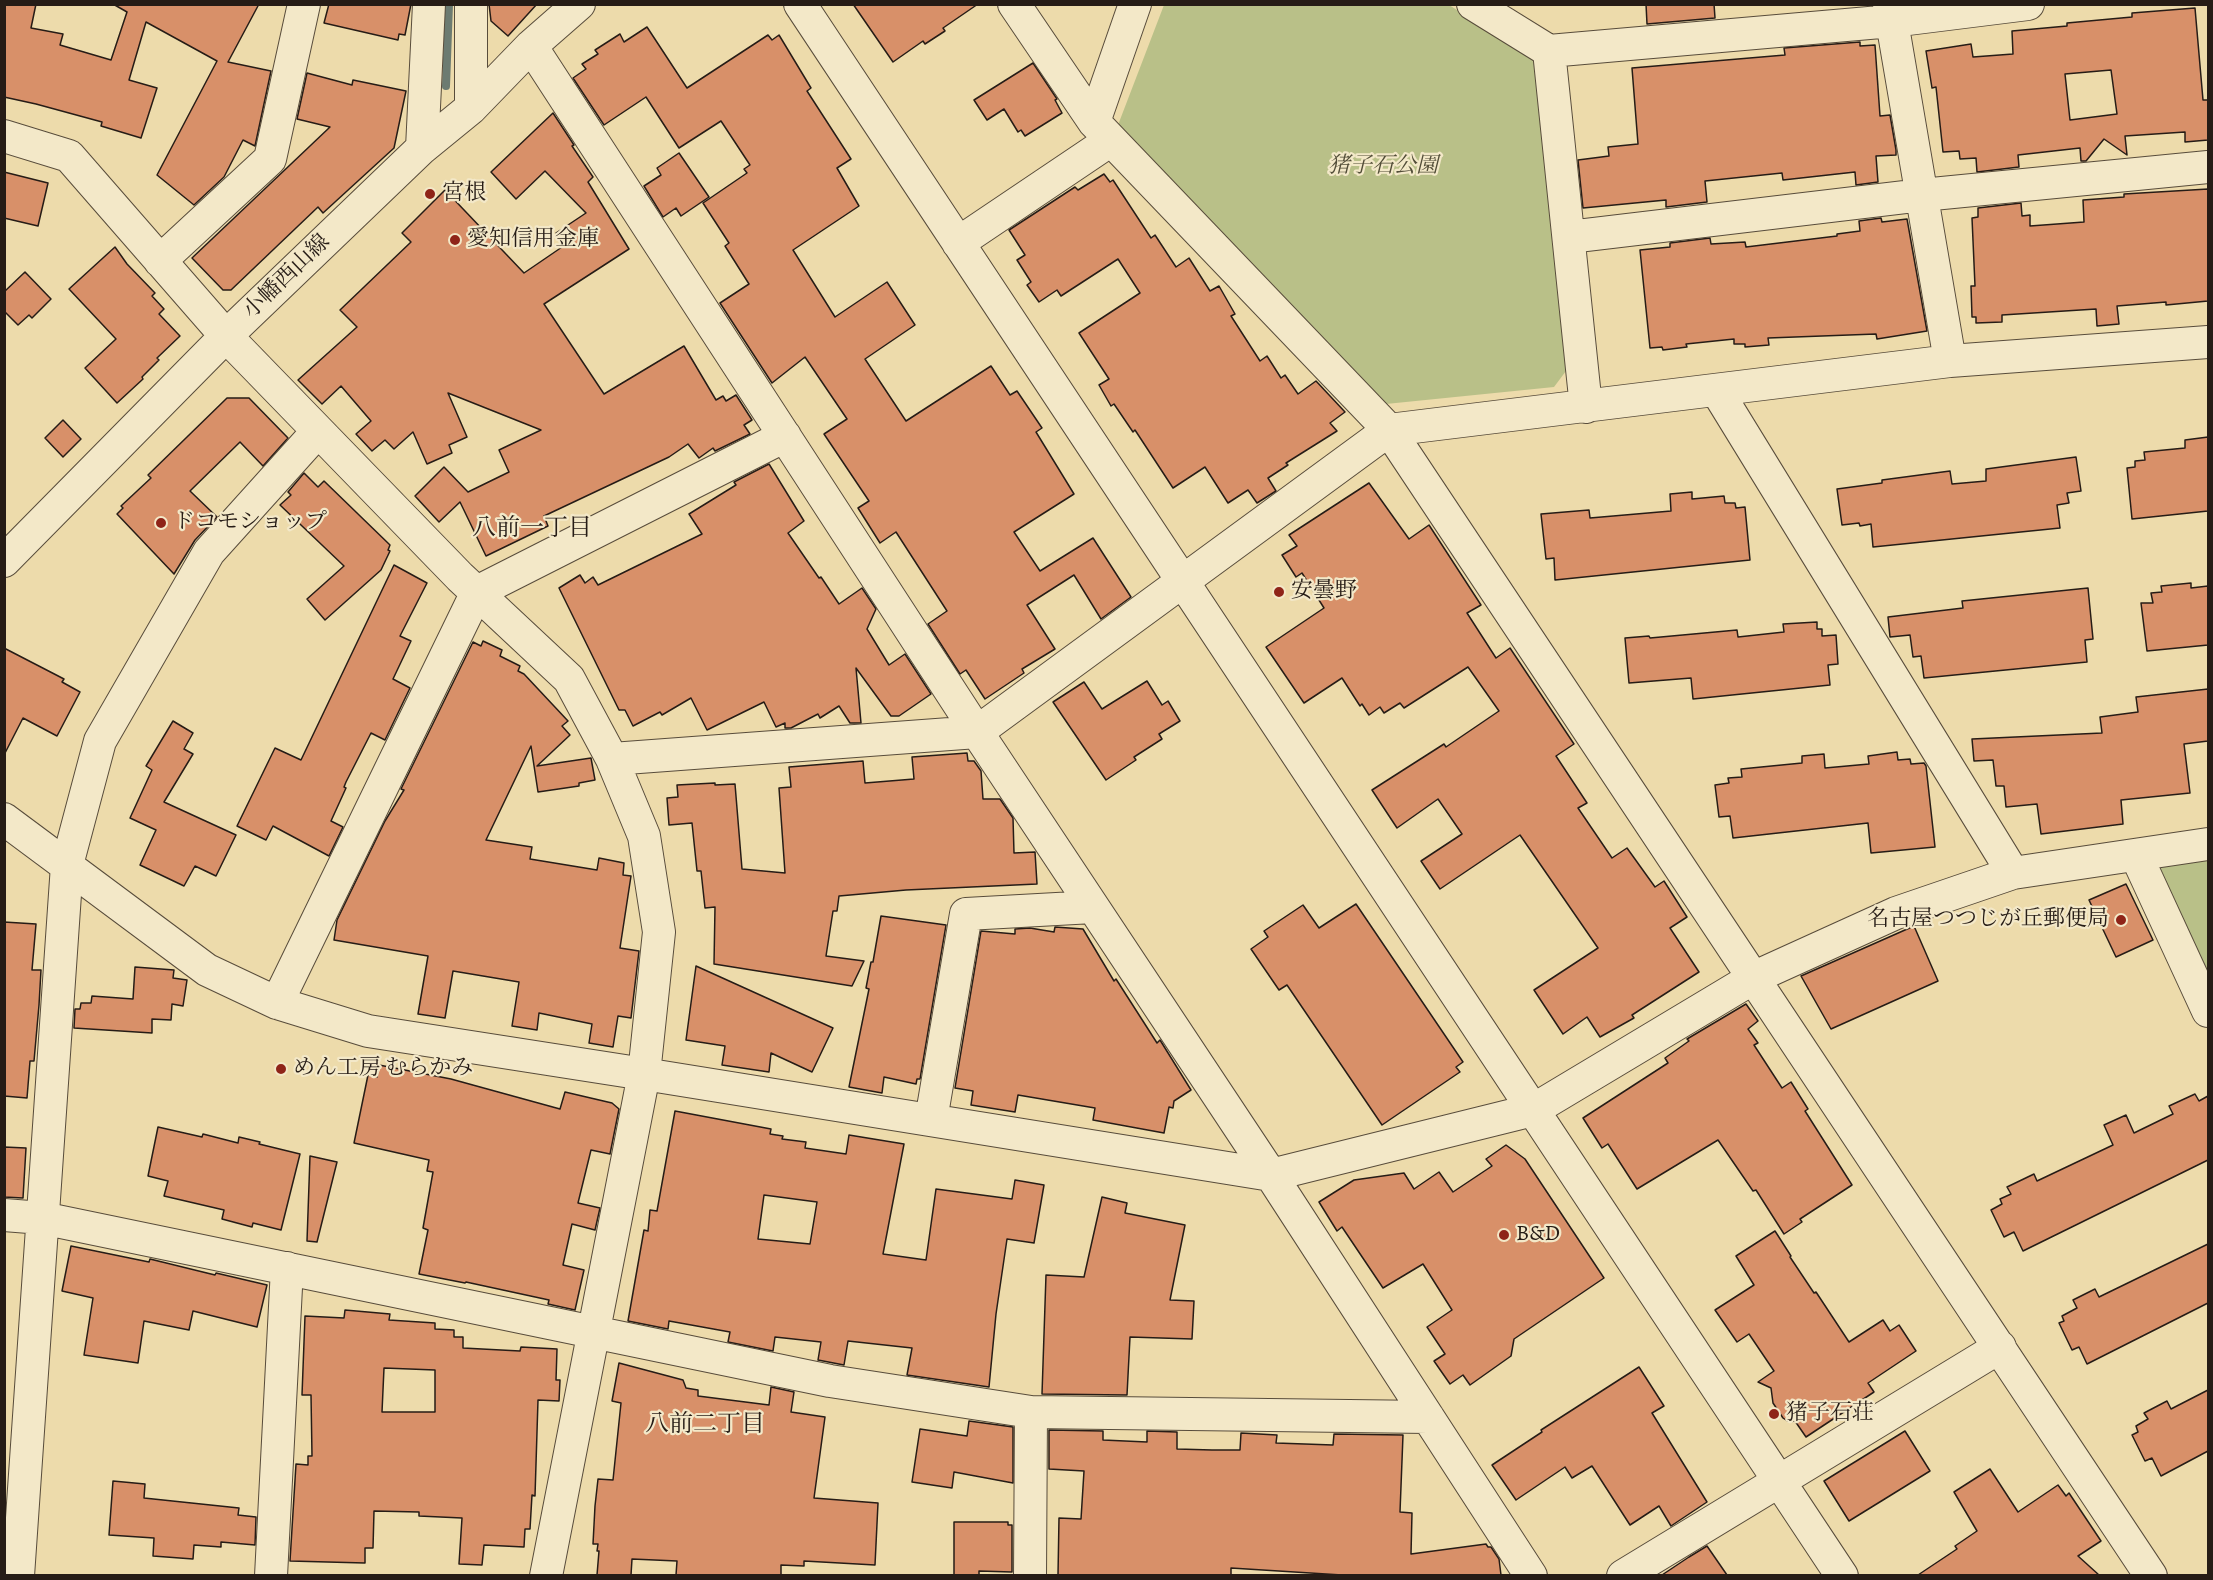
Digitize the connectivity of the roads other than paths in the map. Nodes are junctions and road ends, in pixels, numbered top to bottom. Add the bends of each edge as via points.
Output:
1 (304, 4) edge
2 (429, 4) edge
3 (471, 4) edge
4 (579, 4) edge
5 (800, 4) edge
6 (1014, 4) edge
7 (1135, 4) edge
8 (1473, 4) edge
9 (2028, 4) edge
10 (1890, 13) edge
11 (531, 46) junction
12 (1549, 51) junction
13 (471, 108) junction
14 (1102, 131) junction
15 (4, 136) edge
16 (422, 148) junction
17 (2208, 167) edge
18 (1922, 195) junction
19 (1569, 237) junction
20 (958, 243) junction
21 (160, 261) junction
22 (225, 336) junction
23 (2208, 342) edge
24 (1950, 361) junction
25 (1717, 391) junction
26 (1586, 407) junction
27 (1389, 430) junction
28 (318, 431) junction
29 (784, 436) junction
30 (4, 561) edge
31 (1183, 582) junction
32 (477, 592) junction
33 (977, 732) junction
34 (612, 759) junction
35 (4, 819) edge
36 (2208, 844) edge
37 (2136, 855) junction
38 (67, 865) junction
39 (2013, 873) junction
40 (1093, 907) junction
41 (1755, 977) junction
42 (277, 1003) junction
43 (2208, 1011) edge
44 (644, 1074) junction
45 (1533, 1110) junction
46 (931, 1120) junction
47 (1270, 1175) junction
48 (4, 1215) edge
49 (42, 1218) junction
50 (287, 1268) junction
51 (594, 1331) junction
52 (2000, 1347) junction
53 (1031, 1412) junction
54 (1428, 1417) junction
55 (1779, 1481) junction
56 (18, 1575) edge
57 (271, 1575) edge
58 (546, 1575) edge
59 (1030, 1575) edge
60 (1531, 1575) edge
61 (1623, 1575) edge
62 (1842, 1575) edge
63 (2151, 1575) edge

1 - 21 street via 270,159
2 - 16 street
3 - 13 street
4 - 11 street, 小幡西山線
5 - 20 street
6 - 14 street
7 - 14 street
8 - 12 street
9 - 10 street
10 - 12 street
10 - 18 street
11 - 13 street, 小幡西山線
11 - 29 street
12 - 19 street
13 - 16 street, 小幡西山線
14 - 20 street
14 - 27 street
15 - 21 street via 69,156
16 - 22 street, 小幡西山線
17 - 18 street
18 - 19 street
18 - 24 street
19 - 26 street
20 - 31 street
21 - 22 street
22 - 28 street
22 - 30 street, 小幡西山線
23 - 24 street
24 - 25 street
25 - 26 street
25 - 39 street
26 - 27 street
27 - 31 street
27 - 41 street
28 - 32 street
28 - 38 street via 209,552 100,741
29 - 32 street
29 - 33 street
31 - 33 street
31 - 45 street
32 - 34 street via 569,679
32 - 42 street
33 - 34 street
33 - 40 street
34 - 44 street via 644,836 659,932
35 - 38 street
36 - 37 street
37 - 39 street
37 - 43 street
38 - 42 street via 207,970
38 - 49 street
39 - 41 street via 1896,913
40 - 46 street via 966,914
40 - 47 street
41 - 45 street
41 - 52 street
42 - 44 street via 368,1031
44 - 46 street
44 - 51 street
45 - 47 street
45 - 55 street
46 - 47 street
47 - 54 street
48 - 49 street
49 - 50 street
49 - 56 street
50 - 51 street
50 - 57 street
51 - 53 street via 830,1381
51 - 58 street
52 - 55 street
52 - 63 street
53 - 54 street
53 - 59 street
54 - 60 street
55 - 61 street
55 - 62 street

